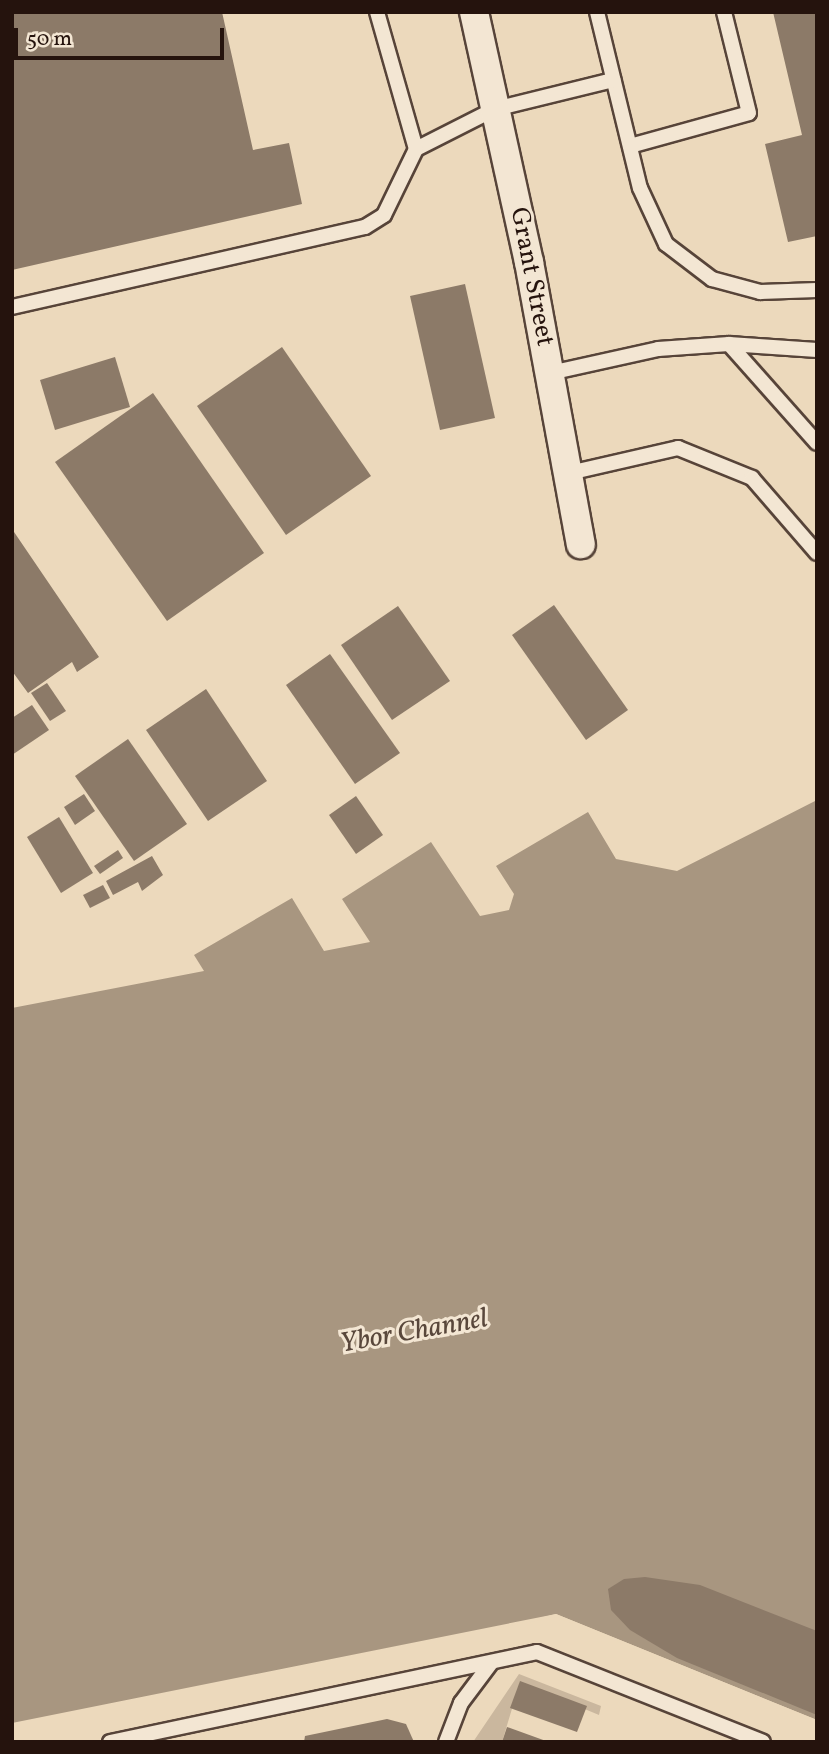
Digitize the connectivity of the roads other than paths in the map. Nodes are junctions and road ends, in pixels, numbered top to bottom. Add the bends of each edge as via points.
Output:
1 (377, 12) edge
2 (474, 12) edge
3 (597, 12) edge
4 (724, 12) edge
5 (613, 79) junction
6 (495, 108) junction
7 (630, 146) junction
8 (416, 149) junction
9 (817, 290) edge
10 (12, 307) edge
11 (729, 344) junction
12 (817, 350) edge
13 (550, 373) junction
14 (817, 443) edge
15 (569, 473) junction
16 (581, 544) dead end
17 (817, 553) edge
18 (491, 1663) junction
19 (110, 1742) edge
20 (446, 1742) edge
21 (763, 1742) edge

1 - 8 lane
2 - 6 street, Grant Street
3 - 5 lane
4 - 7 lane via 749,113
5 - 6 lane
5 - 7 lane
6 - 8 lane
6 - 13 street, Grant Street
7 - 9 lane via 640,188 675,251 712,279 760,292
8 - 10 lane via 384,215 365,228
11 - 12 lane
11 - 13 lane via 658,349
11 - 14 lane
13 - 15 street, Grant Street
15 - 16 street, Grant Street
15 - 17 lane via 678,448 752,478
18 - 19 lane
18 - 20 lane via 461,1703
18 - 21 lane via 537,1652

